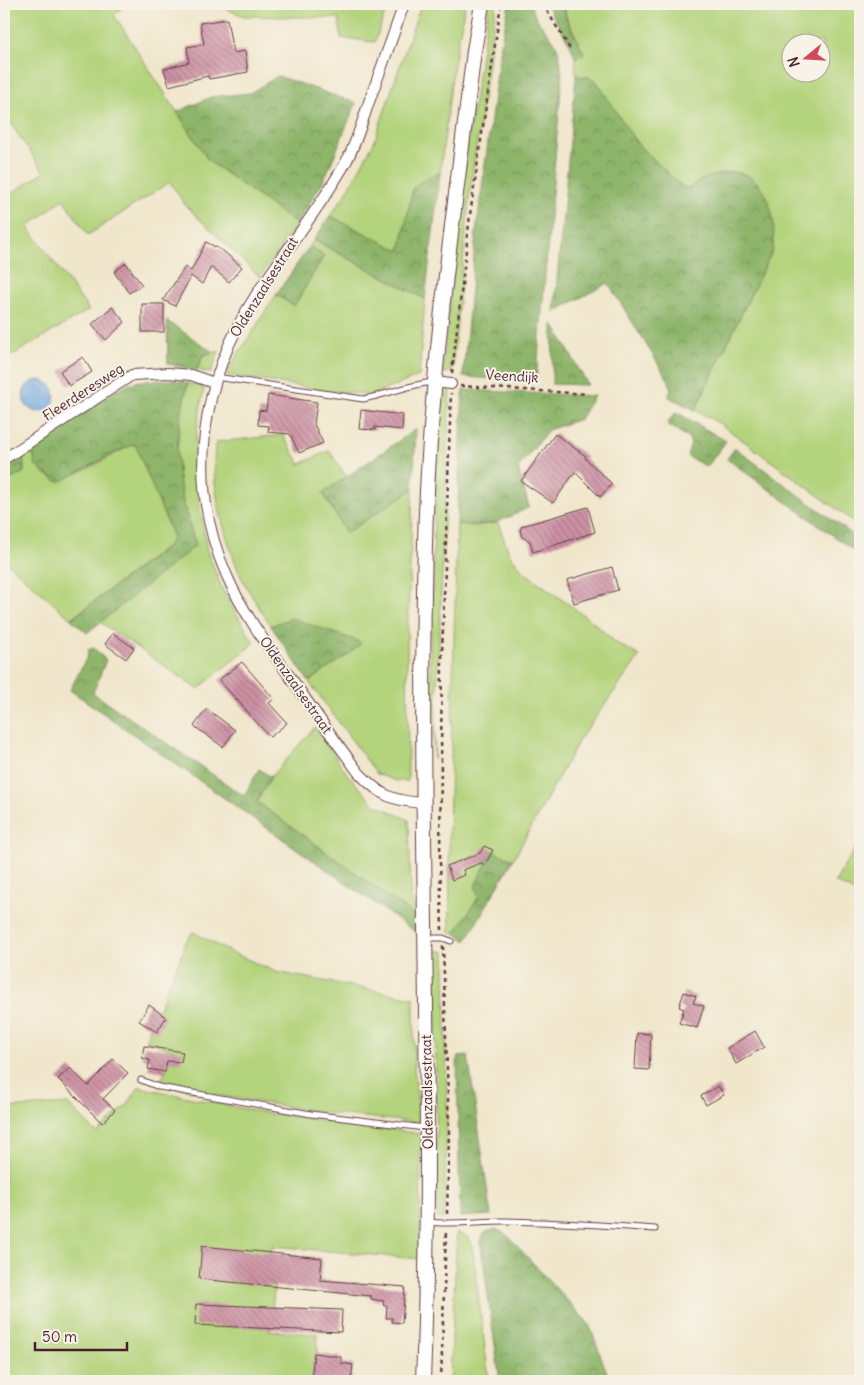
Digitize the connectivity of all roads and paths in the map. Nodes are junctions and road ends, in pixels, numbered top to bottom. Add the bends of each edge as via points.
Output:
1 (404, 4) edge
2 (482, 4) edge
3 (501, 4) edge
4 (543, 4) edge
5 (570, 50) dead end
6 (215, 380) junction
7 (434, 382) junction
8 (451, 384) junction
9 (588, 394) dead end
10 (4, 460) edge
11 (424, 803) junction
12 (442, 938) junction
13 (424, 939) junction
14 (451, 941) dead end
15 (141, 1080) dead end
16 (428, 1128) junction
17 (428, 1222) junction
18 (446, 1224) junction
19 (655, 1229) dead end
20 (423, 1381) edge
21 (440, 1381) edge

1 - 6 street, Oldenzaalsestraat via 346,161 255,297 229,343
2 - 7 main road, Oldenzaalsestraat
3 - 8 path via 470,215
4 - 5 path
6 - 7 lane via 363,399 383,396 414,384
6 - 10 street, Fleerderesweg via 168,373 132,375
6 - 11 street, Oldenzaalsestraat via 204,445 206,504 219,555 246,614 359,773 374,789 403,802
7 - 8 street
7 - 11 main road, Oldenzaalsestraat via 425,540
8 - 9 path, Veendijk
8 - 12 path via 442,654
11 - 13 main road, Oldenzaalsestraat
12 - 13 lane
12 - 14 lane
12 - 18 path via 448,1045
13 - 16 main road, Oldenzaalsestraat
15 - 16 lane via 159,1087 311,1114
16 - 17 main road, Oldenzaalsestraat
17 - 18 lane
17 - 20 main road, Oldenzaalsestraat
18 - 19 lane via 549,1222
18 - 21 path

